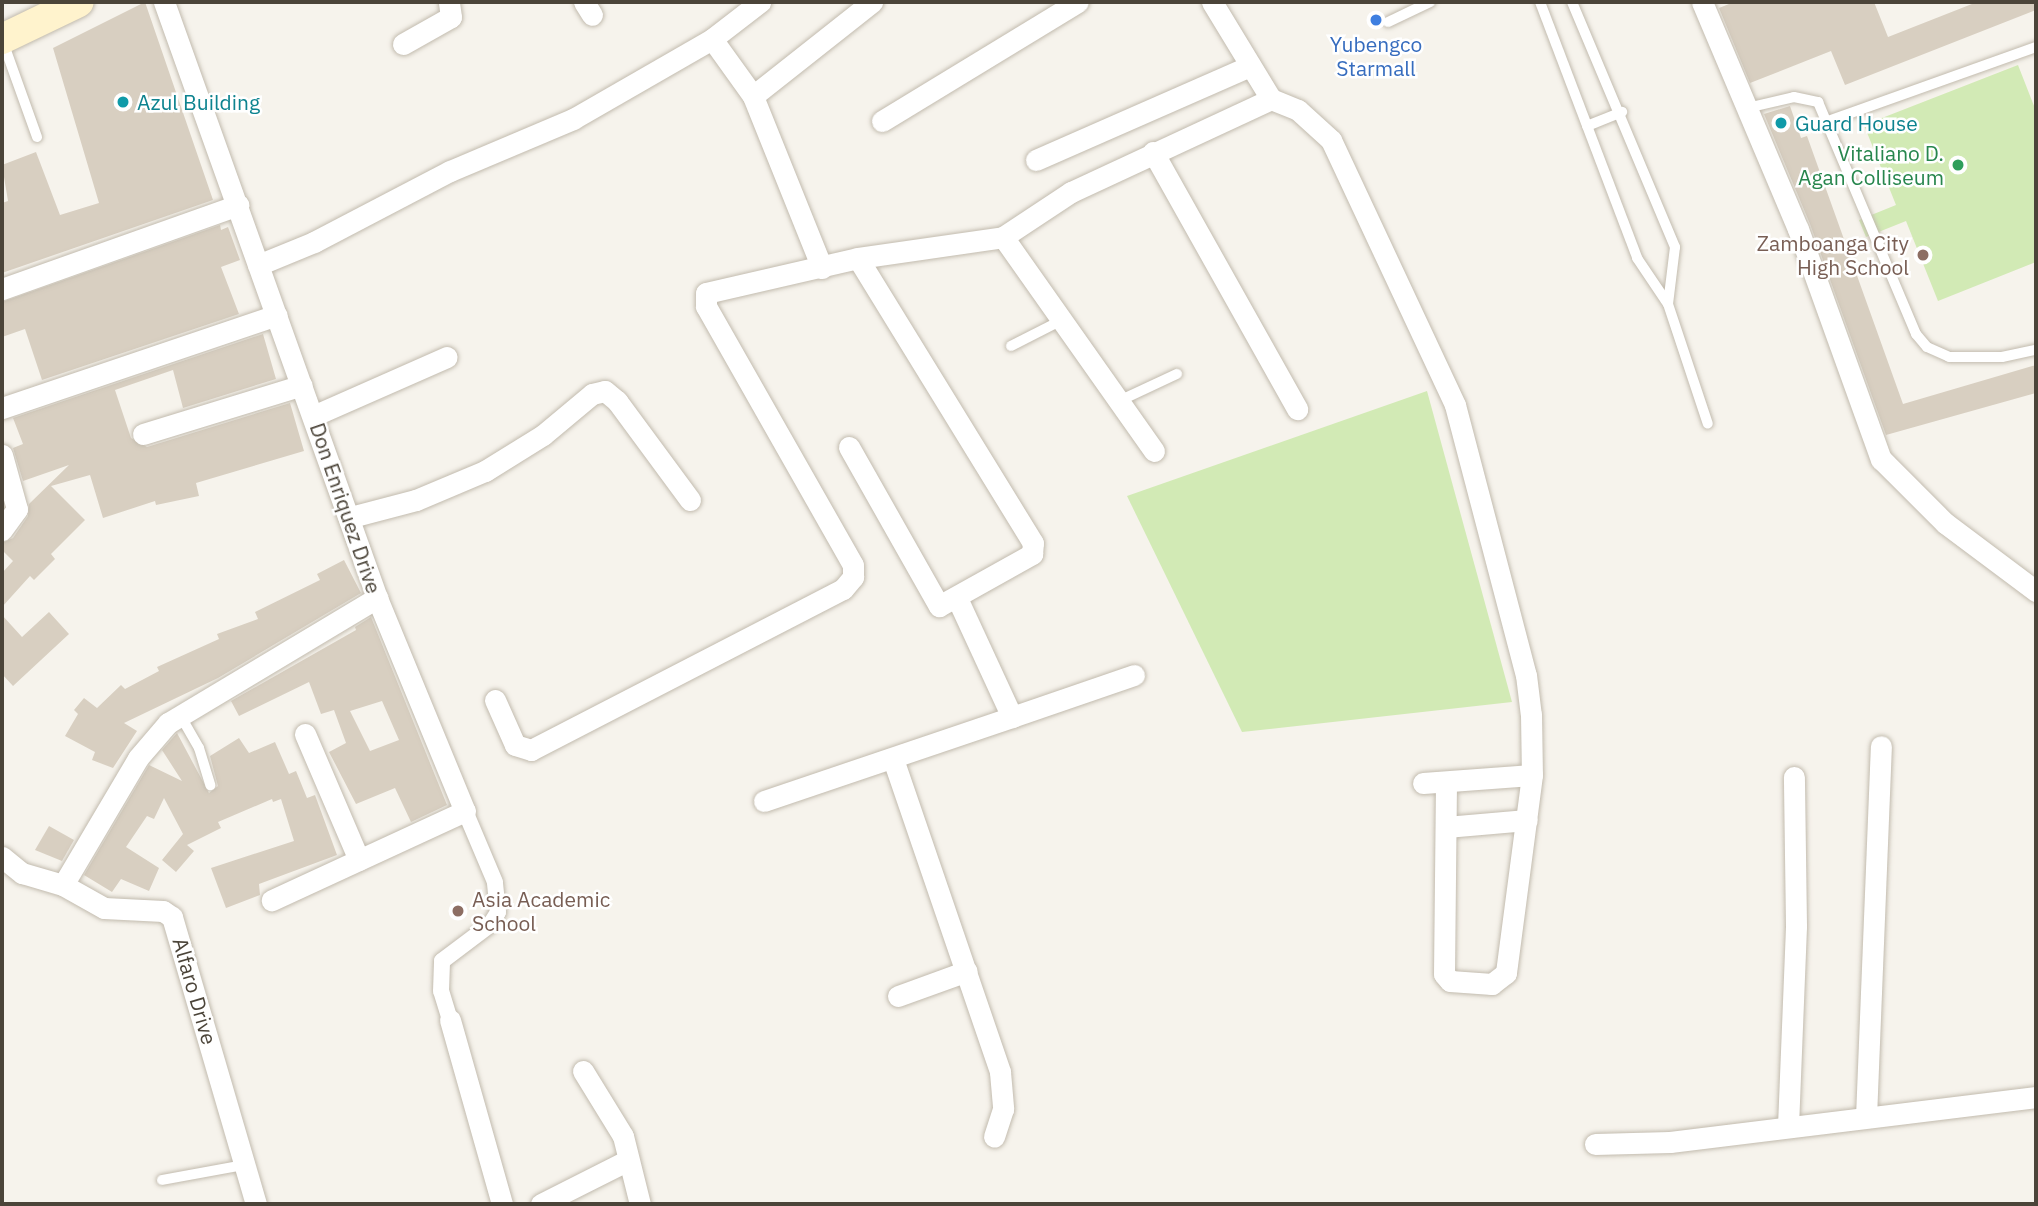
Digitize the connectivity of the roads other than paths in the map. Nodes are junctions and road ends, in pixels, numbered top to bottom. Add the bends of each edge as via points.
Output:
1 (79, 2) edge
2 (164, 2) edge
3 (449, 2) edge
4 (760, 2) edge
5 (872, 2) edge
6 (1078, 2) edge
7 (1212, 2) edge
8 (1430, 2) edge
9 (1540, 2) edge
10 (1572, 2) edge
11 (1702, 2) edge
12 (1388, 22) dead end
13 (2, 39) edge
14 (712, 39) junction
15 (403, 44) dead end
16 (2036, 47) edge
17 (1251, 66) junction
18 (752, 96) junction
19 (1271, 99) junction
20 (1747, 108) junction
21 (1622, 112) junction
22 (882, 121) dead end
23 (1828, 121) junction
24 (1587, 126) junction
25 (37, 137) dead end
26 (1153, 152) junction
27 (1036, 160) dead end
28 (238, 205) junction
29 (1003, 237) junction
30 (858, 258) junction
31 (258, 265) junction
32 (822, 268) junction
33 (2, 289) edge
34 (1668, 304) junction
35 (277, 315) junction
36 (1062, 320) junction
37 (1011, 346) dead end
38 (2036, 350) edge
39 (447, 357) dead end
40 (1177, 374) dead end
41 (302, 385) junction
42 (1119, 401) junction
43 (2, 408) edge
44 (1297, 409) dead end
45 (313, 416) junction
46 (1708, 424) dead end
47 (143, 433) dead end
48 (849, 447) dead end
49 (1154, 452) dead end
50 (2, 455) edge
51 (690, 500) dead end
52 (351, 517) junction
53 (2, 530) edge
54 (2036, 591) edge
55 (377, 598) junction
56 (957, 598) junction
57 (1134, 675) dead end
58 (495, 700) dead end
59 (180, 715) junction
60 (1012, 717) junction
61 (305, 734) dead end
62 (1881, 746) dead end
63 (893, 759) junction
64 (1532, 775) junction
65 (1794, 777) dead end
66 (1423, 783) dead end
67 (1446, 783) junction
68 (210, 785) dead end
69 (764, 801) dead end
70 (465, 811) junction
71 (1527, 820) junction
72 (1446, 827) junction
73 (2, 857) edge
74 (359, 860) junction
75 (63, 886) junction
76 (272, 900) dead end
77 (967, 971) junction
78 (898, 996) dead end
79 (450, 1020) joint
80 (583, 1071) dead end
81 (2036, 1097) edge
82 (1866, 1117) junction
83 (1788, 1126) junction
84 (994, 1138) dead end
85 (1595, 1144) dead end
86 (628, 1160) junction
87 (244, 1165) junction
88 (162, 1180) dead end
89 (568, 1197) edge
90 (256, 1204) edge
91 (502, 1204) edge
92 (541, 1204) edge
93 (640, 1204) edge

1 - 13 main road
2 - 28 street, Don Enriquez Drive
3 - 15 street via 451,17
4 - 14 street
5 - 18 street
6 - 22 street
7 - 17 street
8 - 12 lane
9 - 24 lane
10 - 21 lane
11 - 20 street
13 - 25 lane
14 - 18 street
14 - 31 street via 573,119 450,171 314,242
16 - 23 lane
17 - 19 street
17 - 27 street
18 - 32 street
19 - 26 street
19 - 64 street via 1297,110 1331,140 1447,383 1526,675
20 - 23 lane via 1807,98 1818,102
20 - 54 street via 1797,229 1881,459 1945,523
21 - 24 lane
21 - 34 lane via 1675,247
23 - 38 lane via 1916,334 1927,347 1949,357 2002,357
24 - 34 lane via 1637,258
26 - 29 street via 1071,192
26 - 44 street
28 - 31 street, Don Enriquez Drive
28 - 33 street
29 - 30 street
29 - 36 street
30 - 32 street
30 - 56 street via 1033,544 1032,554
31 - 35 street, Don Enriquez Drive
32 - 58 street via 713,288 704,300 853,565 853,577 843,589 531,750 515,745
34 - 46 lane
35 - 41 street, Don Enriquez Drive
35 - 43 street
36 - 37 lane
36 - 42 street
39 - 45 street
40 - 42 lane
41 - 45 street, Don Enriquez Drive
41 - 47 street
42 - 49 street
45 - 52 street, Don Enriquez Drive
48 - 56 street via 935,602 945,605
50 - 53 street via 17,509
51 - 52 street via 605,391 592,394 543,435 485,471 415,500
52 - 55 street, Don Enriquez Drive
55 - 59 street
55 - 70 street, Don Enriquez Drive
56 - 60 street
57 - 60 street
59 - 68 lane via 199,748
59 - 75 street via 138,758
60 - 63 street
61 - 74 street
62 - 82 street
63 - 69 street
63 - 77 street
64 - 67 street
64 - 71 street
65 - 83 street via 1796,926
66 - 67 street
67 - 72 street
70 - 74 street
70 - 79 street via 495,882 498,912 490,925 442,961 441,991
71 - 72 street
71 - 72 street via 1506,973 1492,984 1450,981 1444,974
73 - 75 street, Alfaro Drive via 22,873
74 - 76 street
75 - 87 street, Alfaro Drive via 104,908 163,911 172,917
77 - 78 street
77 - 84 street via 1000,1072 1003,1109
79 - 91 street
80 - 86 street via 623,1136
81 - 82 street
82 - 83 street
83 - 85 street via 1670,1142
86 - 89 street
86 - 93 street
87 - 88 lane
87 - 90 street, Alfaro Drive
89 - 92 street

